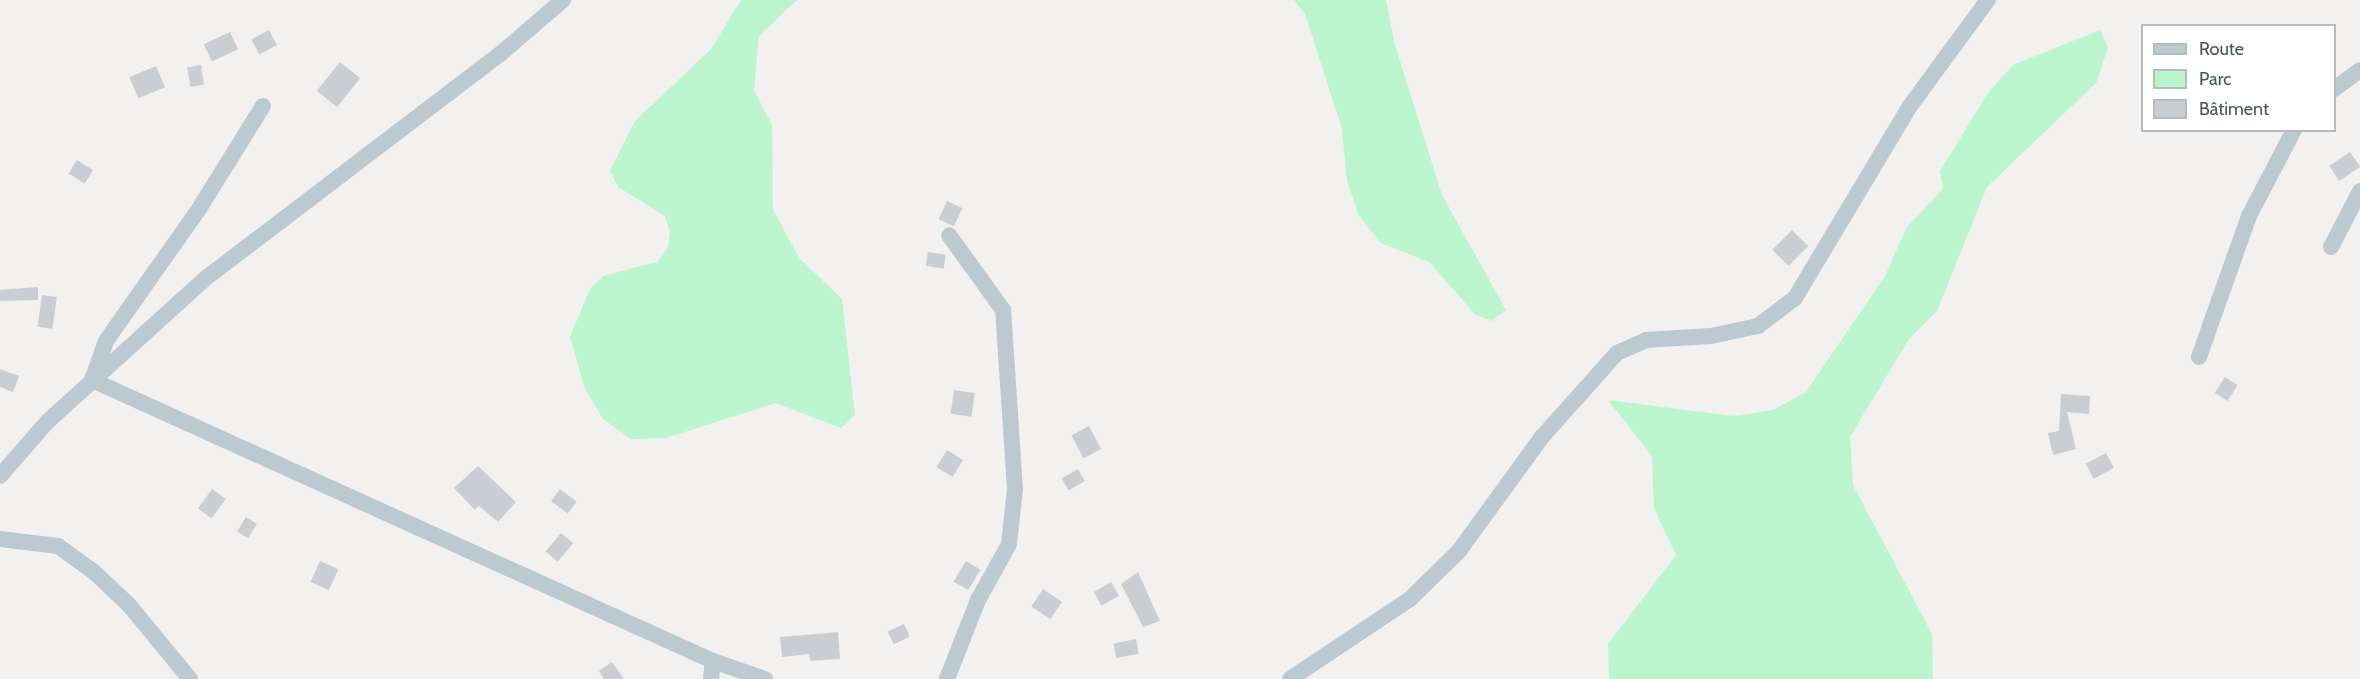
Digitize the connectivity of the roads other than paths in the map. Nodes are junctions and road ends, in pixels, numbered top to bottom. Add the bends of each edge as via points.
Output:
1 (563, 0) edge
2 (1988, 0) edge
3 (2360, 70) edge
4 (2336, 88) edge
5 (263, 106) dead end
6 (2293, 132) edge
7 (2360, 191) edge
8 (949, 235) dead end
9 (2331, 247) dead end
10 (2199, 357) dead end
11 (92, 380) junction
12 (0, 476) edge
13 (0, 539) edge
14 (713, 661) junction
15 (190, 679) edge
16 (711, 679) edge
17 (765, 679) edge
18 (947, 679) edge
19 (1290, 679) edge

1 - 11 street via 505,50 206,278
2 - 19 street via 1910,106 1795,298 1758,326 1711,336 1646,340 1617,352 1541,438 1459,551 1410,599
3 - 4 street
5 - 11 street via 199,209 106,341
6 - 10 street via 2249,216
7 - 9 street
8 - 18 street via 1003,310 1015,489 1009,544 978,600
11 - 12 street
11 - 14 street
13 - 15 street via 58,546 94,572 129,605
14 - 16 street
14 - 17 street

